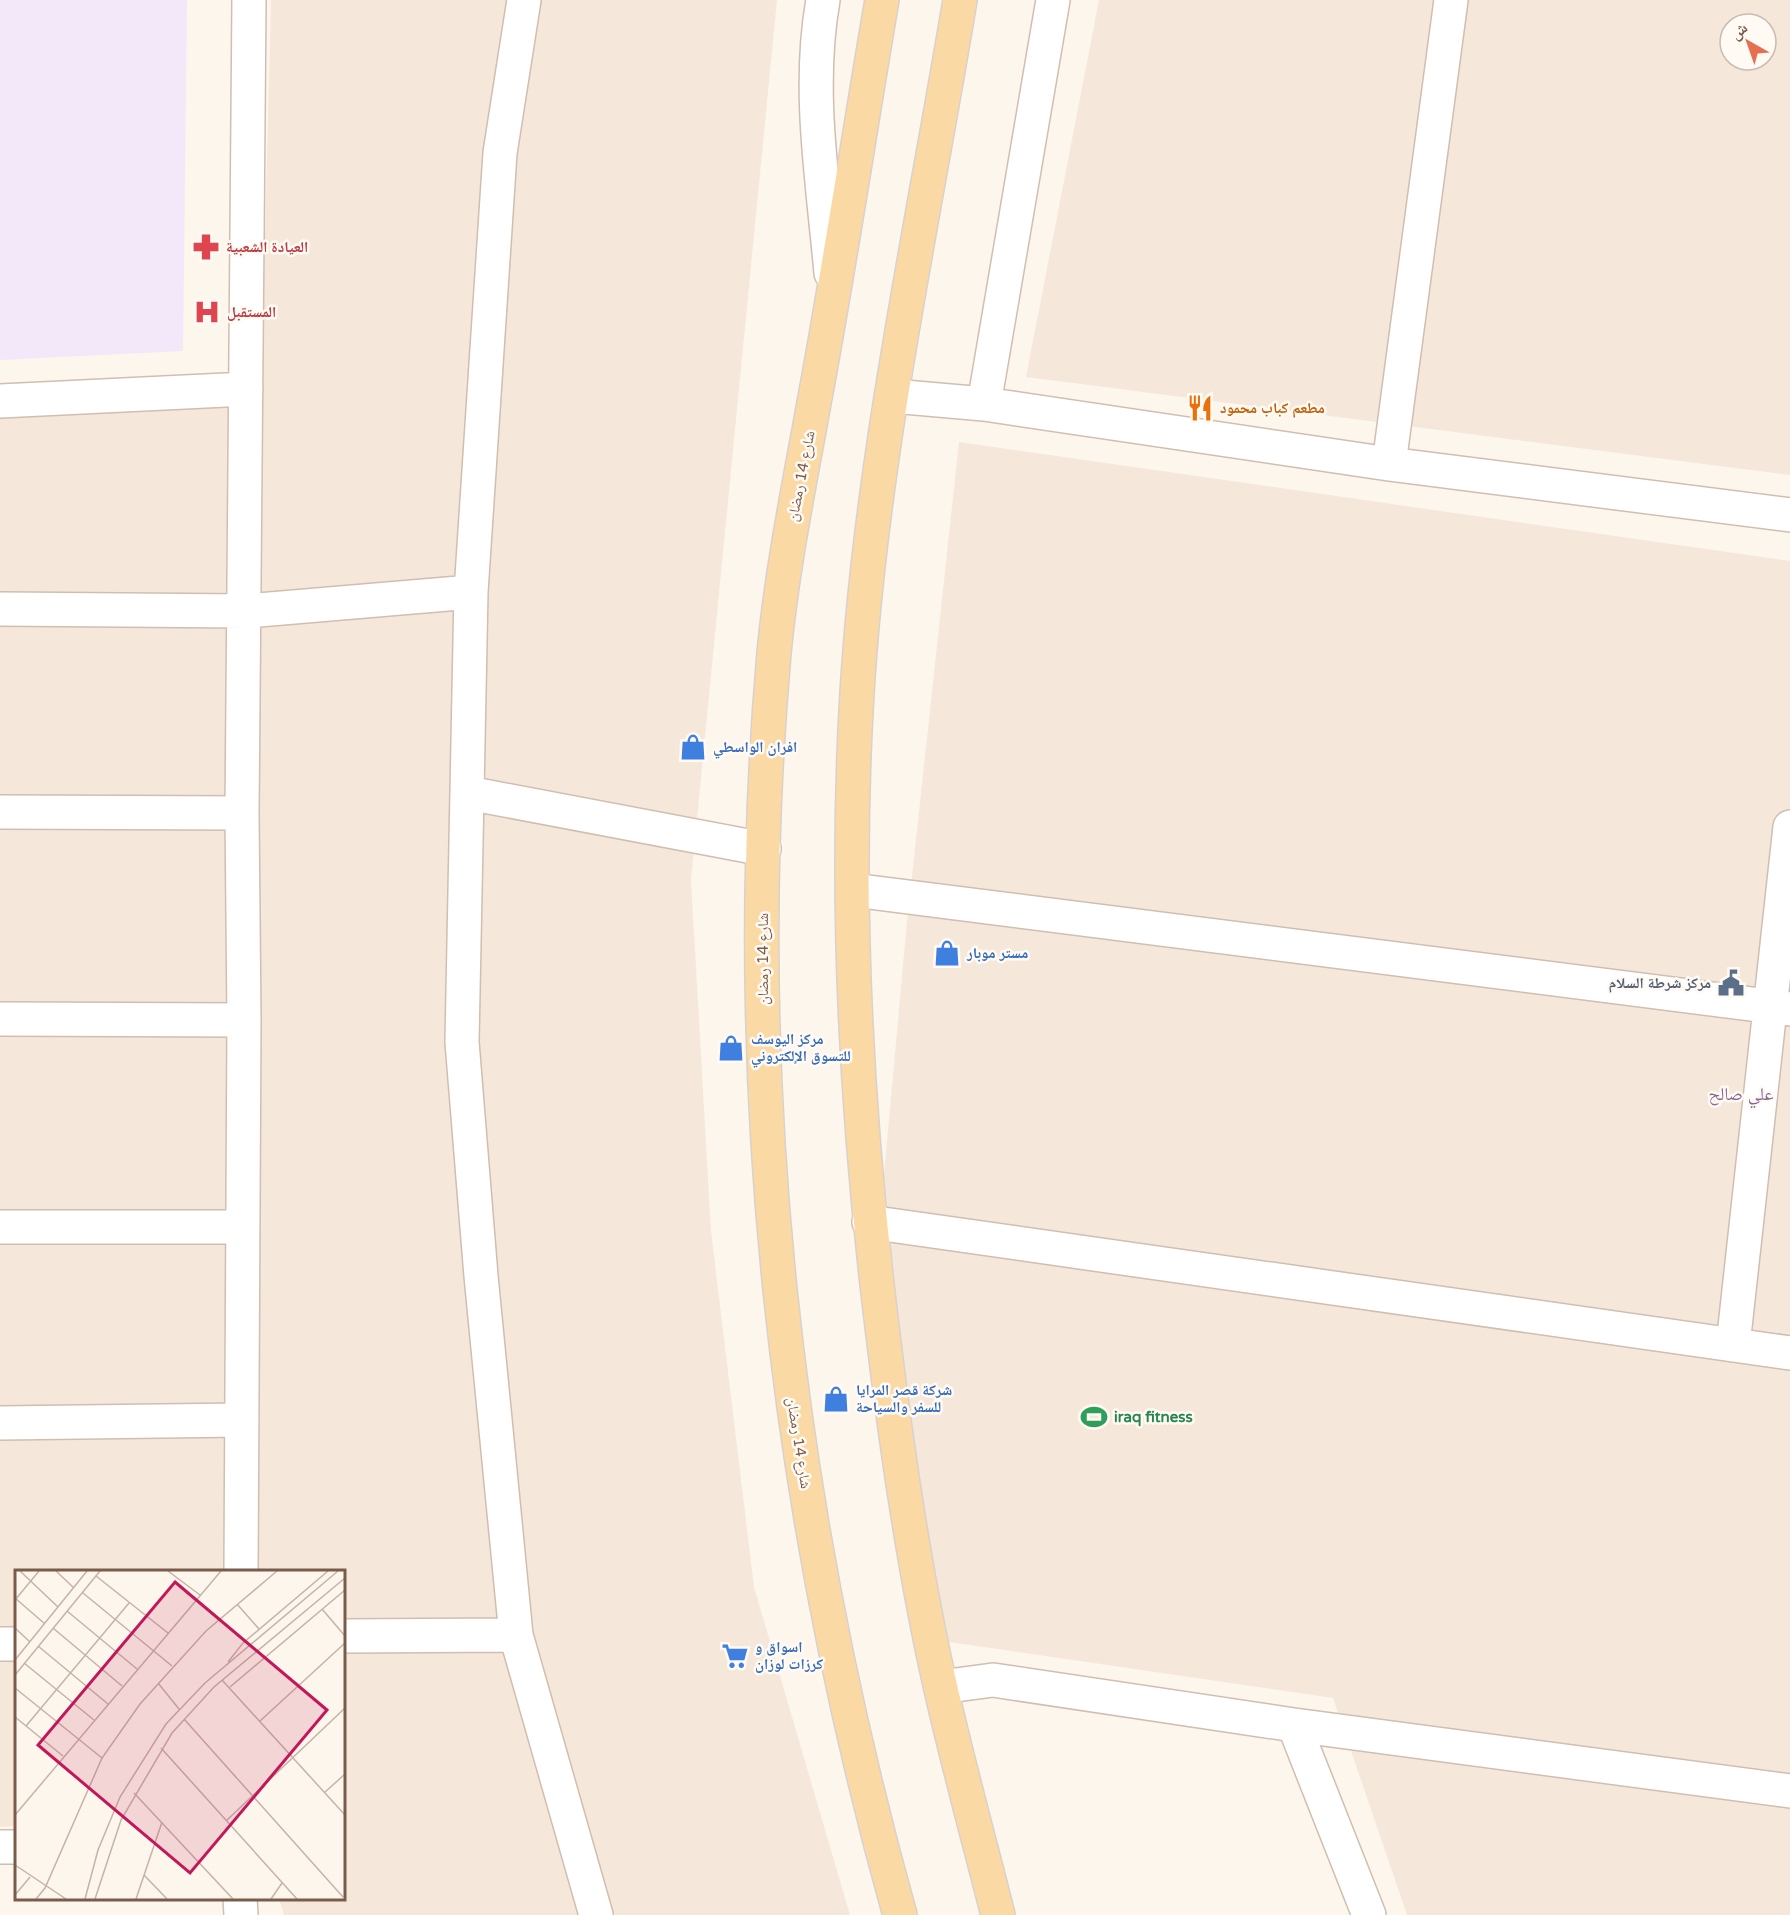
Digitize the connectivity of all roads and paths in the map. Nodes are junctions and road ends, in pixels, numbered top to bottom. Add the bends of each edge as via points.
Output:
1 (249, 0) edge
2 (524, 0) edge
3 (824, 0) edge
4 (882, 0) edge
5 (960, 0) edge
6 (1053, 0) edge
7 (1451, 0) edge
8 (833, 291) junction
9 (246, 389) junction
10 (892, 396) junction
11 (0, 401) edge
12 (984, 404) junction
13 (1389, 464) junction
14 (1790, 515) edge
15 (471, 592) junction
16 (0, 609) edge
17 (246, 611) junction
18 (468, 793) junction
19 (0, 812) edge
20 (242, 813) junction
21 (1790, 827) edge
22 (764, 849) junction
23 (853, 890) junction
24 (1781, 1007) edge
25 (0, 1019) edge
26 (244, 1020) junction
27 (869, 1222) junction
28 (0, 1227) edge
29 (243, 1227) junction
30 (1733, 1345) junction
31 (1790, 1353) edge
32 (242, 1420) junction
33 (0, 1423) edge
34 (241, 1570) edge
35 (516, 1635) junction
36 (345, 1636) edge
37 (941, 1687) junction
38 (1294, 1725) junction
39 (1790, 1791) edge
40 (596, 1915) edge
41 (900, 1915) edge
42 (998, 1915) edge
43 (1369, 1915) edge

1 - 9 street
2 - 15 street via 500,153
3 - 8 street via 815,92
4 - 8 main road, شارع 14 رمضان
5 - 10 main road
6 - 12 street
7 - 13 street
8 - 22 main road, شارع 14 رمضان via 791,523 775,647 765,771
9 - 11 street
9 - 17 street
10 - 12 street
10 - 23 main road via 877,494 860,659
12 - 13 street
13 - 14 street
15 - 17 street
15 - 18 street
16 - 17 street
17 - 20 street
18 - 22 street
18 - 35 street via 462,1042
19 - 20 street
20 - 26 street
21 - 24 street
22 - 41 main road, شارع 14 رمضان via 762,1023 772,1218 793,1412 824,1605 866,1795
23 - 24 street
23 - 27 main road via 857,1056
24 - 30 street
25 - 26 street
26 - 29 street
27 - 30 street
27 - 37 main road via 898,1455
28 - 29 street
29 - 32 street
30 - 31 street
32 - 33 street
32 - 34 street
35 - 36 street
35 - 40 street
37 - 38 street via 993,1680
37 - 42 main road
38 - 39 street
38 - 43 street

